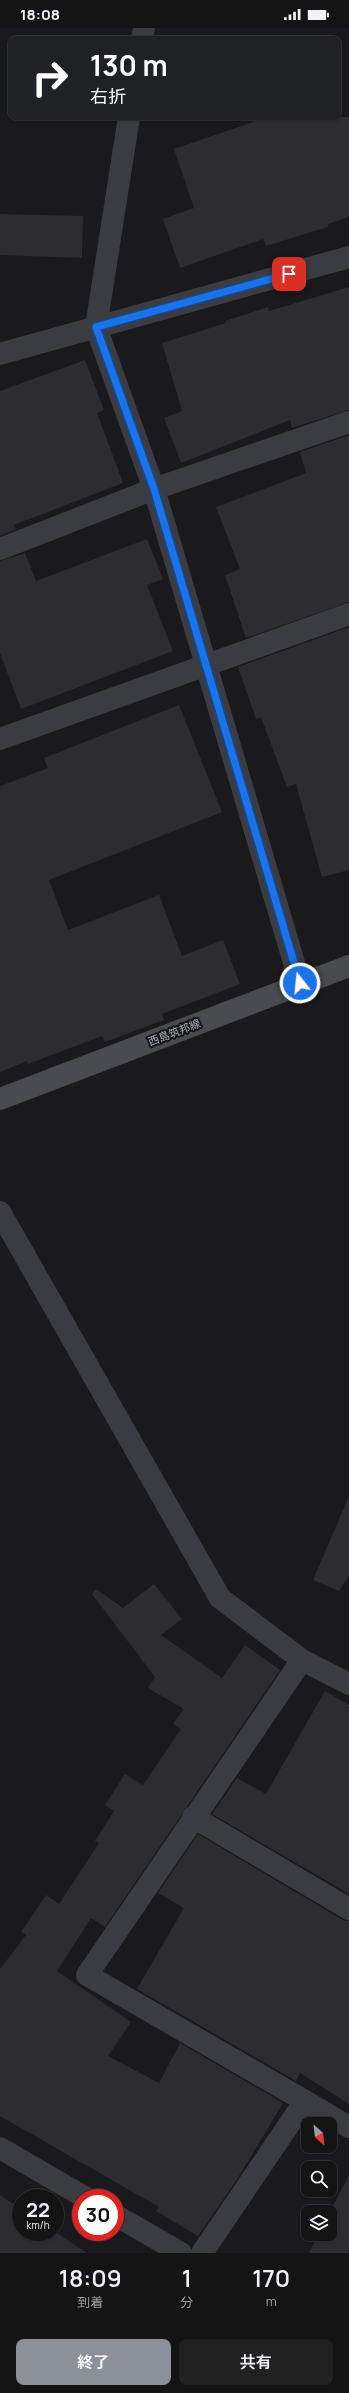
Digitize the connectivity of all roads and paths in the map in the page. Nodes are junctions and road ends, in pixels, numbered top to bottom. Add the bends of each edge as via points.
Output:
1 (129, 120) edge
2 (349, 257) edge
3 (96, 327) junction
4 (0, 354) edge
5 (349, 422) edge
6 (154, 489) junction
7 (0, 549) edge
8 (349, 614) edge
9 (207, 664) junction
10 (0, 740) edge
11 (349, 966) edge
12 (300, 983) junction
13 (0, 1100) edge
14 (0, 1212) edge
15 (302, 1660) junction
16 (349, 1684) edge
17 (193, 1817) junction
18 (349, 1909) edge
19 (305, 2101) junction
20 (349, 2127) edge
21 (0, 2148) edge
22 (72, 2190) edge
23 (124, 2220) edge
24 (181, 2253) edge
25 (202, 2253) edge

1 - 3 street
2 - 3 street
3 - 4 street
3 - 6 street
5 - 6 street
6 - 7 street
6 - 9 street
8 - 9 street
9 - 10 street
9 - 12 street
11 - 12 main road, 西島筑邦線
12 - 13 main road, 西島筑邦線
14 - 15 street via 220,1598
15 - 16 street
15 - 17 street
17 - 18 street
17 - 19 street via 87,1975
19 - 20 street
19 - 25 street
21 - 22 street
23 - 24 street

